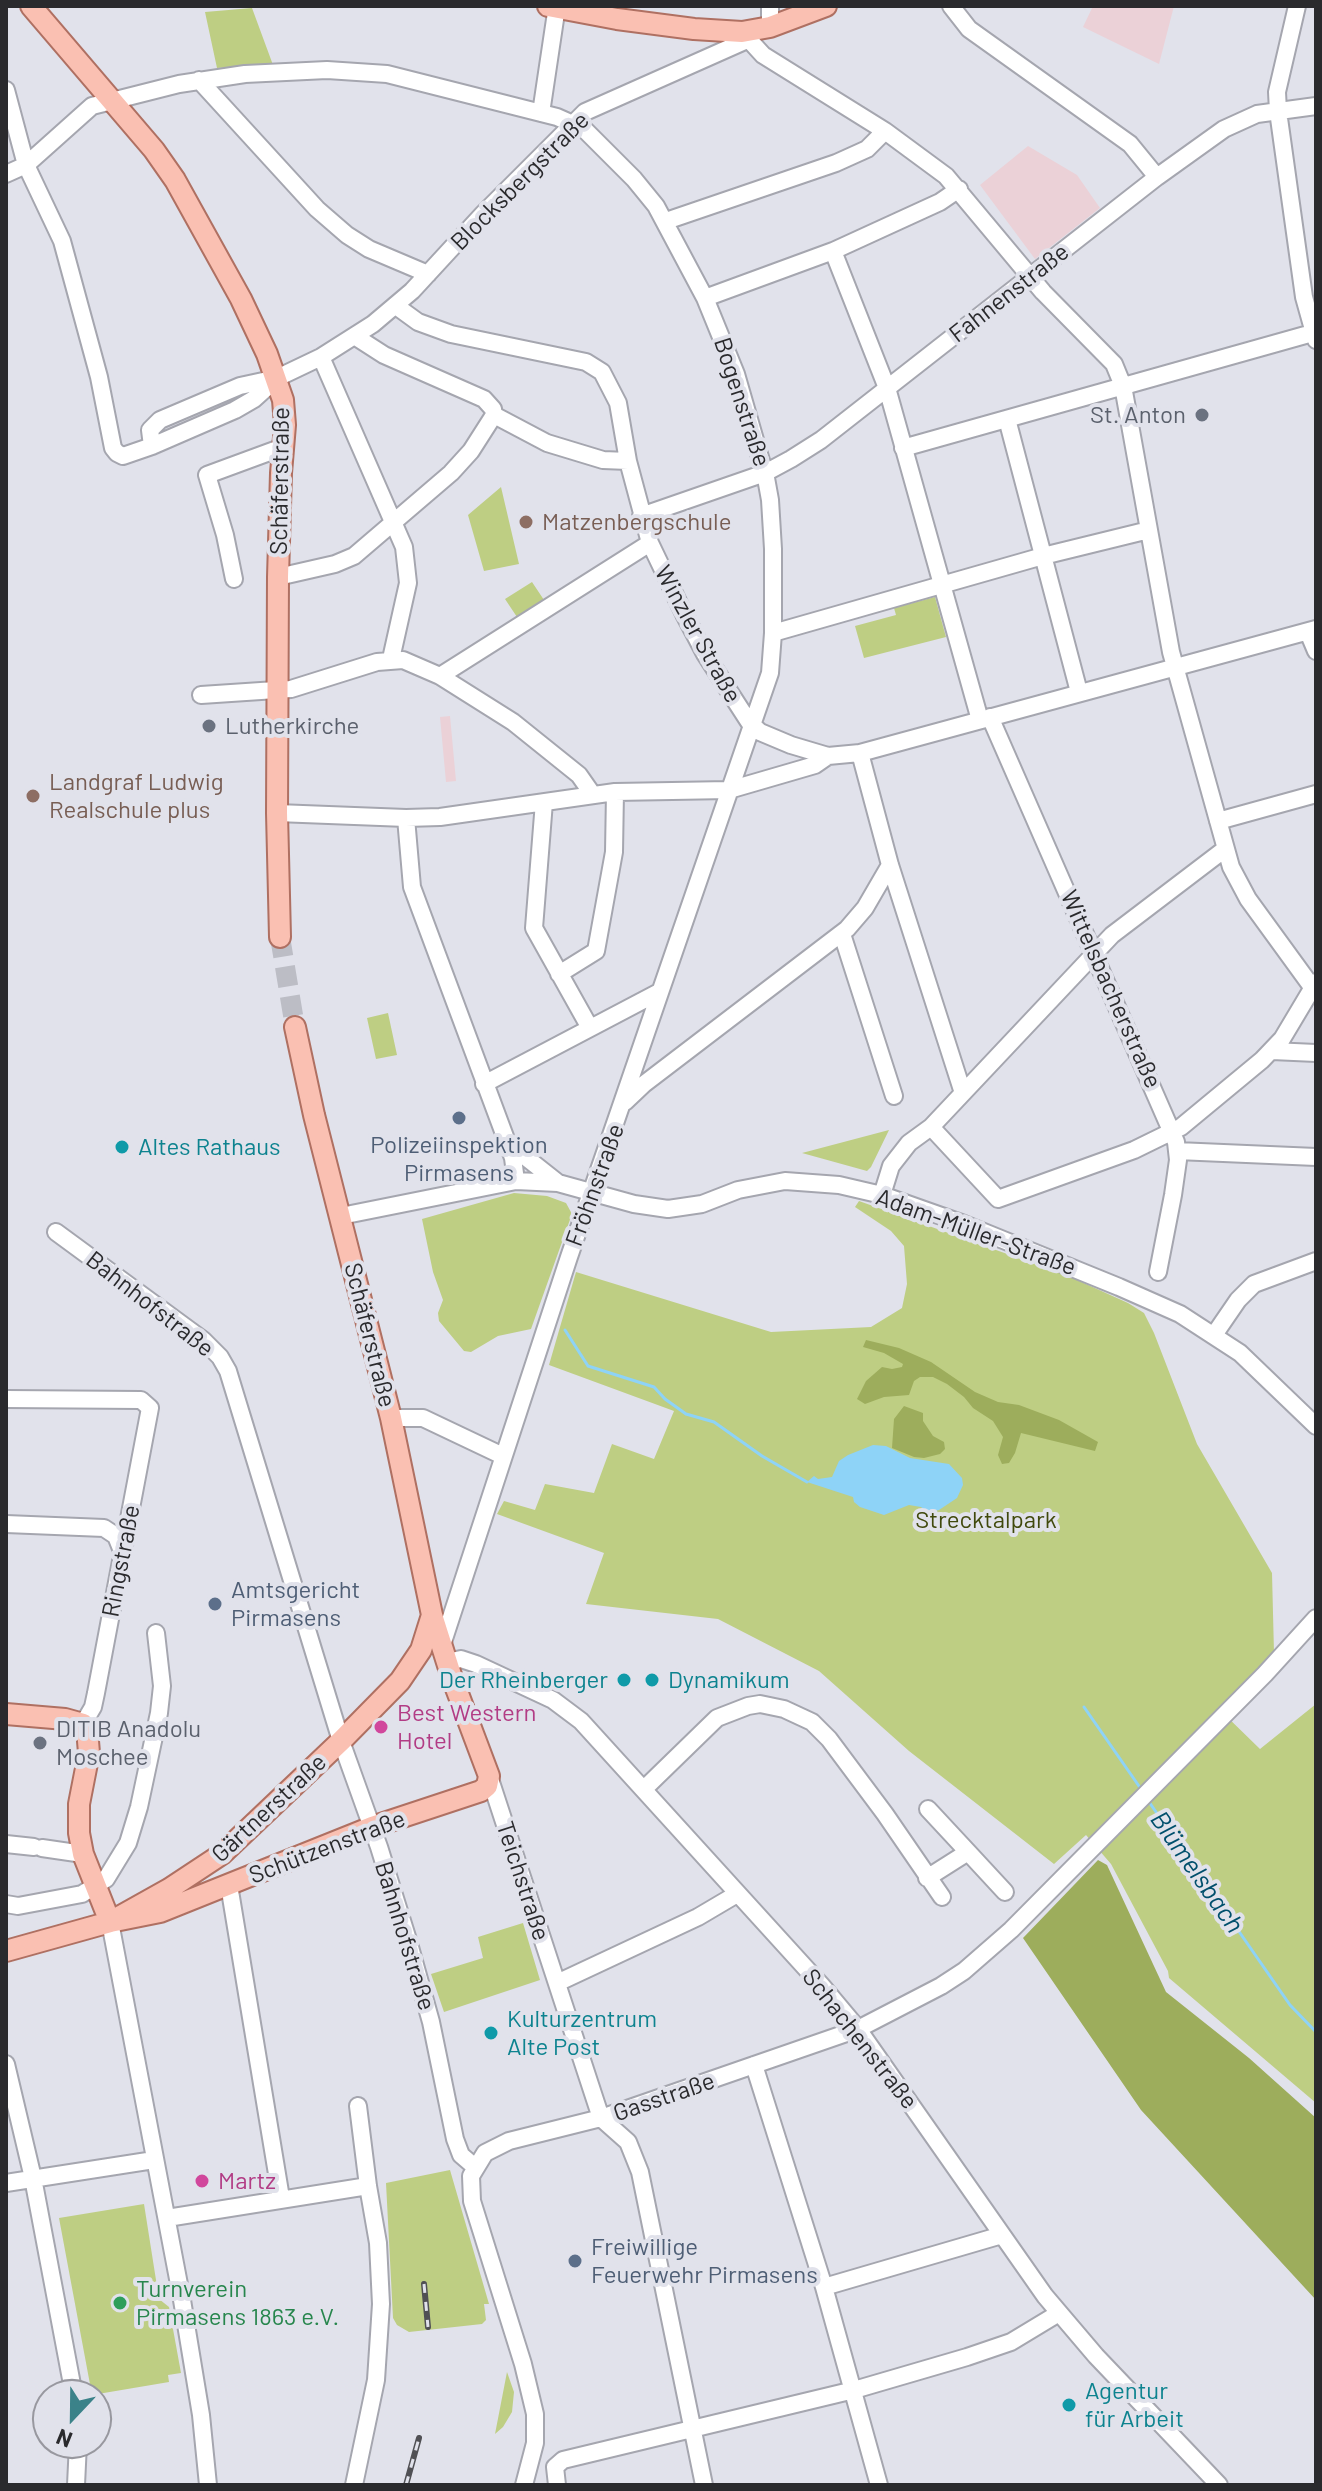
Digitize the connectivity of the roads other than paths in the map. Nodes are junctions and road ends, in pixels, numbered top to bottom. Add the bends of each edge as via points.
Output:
1 (30, 6) edge
2 (770, 6) edge
3 (826, 6) edge
4 (951, 6) edge
5 (1297, 6) edge
6 (554, 7) edge
7 (770, 27) junction
8 (744, 36) junction
9 (199, 80) junction
10 (6, 90) edge
11 (111, 100) junction
12 (1316, 106) edge
13 (1278, 111) junction
14 (541, 113) junction
15 (575, 123) junction
16 (10, 127) edge
17 (885, 131) junction
18 (26, 165) junction
19 (6, 174) edge
20 (1157, 177) junction
21 (959, 189) junction
22 (666, 221) junction
23 (833, 251) junction
24 (428, 274) junction
25 (1031, 277) junction
26 (705, 298) junction
27 (396, 306) junction
28 (1315, 336) edge
29 (356, 337) junction
30 (321, 357) junction
31 (277, 378) junction
32 (1123, 386) junction
33 (887, 388) junction
34 (494, 415) junction
35 (1007, 419) junction
36 (283, 447) junction
37 (903, 448) junction
38 (628, 461) junction
39 (765, 473) junction
40 (641, 516) junction
41 (394, 524) junction
42 (1149, 530) junction
43 (650, 543) junction
44 (1043, 556) junction
45 (278, 577) junction
46 (234, 579) dead end
47 (942, 585) junction
48 (1312, 630) edge
49 (773, 633) junction
50 (1316, 651) edge
51 (391, 659) junction
52 (1176, 667) junction
53 (440, 676) junction
54 (277, 691) junction
55 (1079, 692) junction
56 (201, 695) dead end
57 (985, 719) junction
58 (753, 727) junction
59 (860, 753) junction
60 (828, 756) junction
61 (729, 790) junction
62 (615, 792) junction
63 (1316, 794) edge
64 (593, 795) junction
65 (544, 802) junction
66 (277, 813) junction
67 (406, 818) junction
68 (1218, 821) junction
69 (1225, 849) junction
70 (890, 865) junction
71 (842, 934) junction
72 (280, 937) tunnel mouth
73 (1095, 952) junction
74 (559, 974) junction
75 (1312, 988) edge
76 (659, 992) junction
77 (1316, 1011) edge
78 (295, 1027) tunnel mouth
79 (590, 1028) junction
80 (1272, 1051) junction
81 (1316, 1053) edge
82 (484, 1084) junction
83 (963, 1093) junction
84 (894, 1096) dead end
85 (624, 1103) junction
86 (931, 1127) junction
87 (1173, 1132) junction
88 (506, 1141) junction
89 (1177, 1151) junction
90 (1316, 1157) edge
91 (516, 1181) junction
92 (558, 1183) junction
93 (593, 1192) junction
94 (882, 1195) junction
95 (341, 1216) junction
96 (56, 1232) dead end
97 (1316, 1261) edge
98 (1158, 1272) dead end
99 (1214, 1335) junction
100 (6, 1399) edge
101 (391, 1418) junction
102 (1316, 1426) edge
103 (503, 1456) junction
104 (6, 1524) edge
105 (122, 1551) junction
106 (432, 1615) junction
107 (1316, 1618) edge
108 (156, 1633) dead end
109 (447, 1660) junction
110 (414, 1662) junction
111 (6, 1714) edge
112 (83, 1724) junction
113 (341, 1741) junction
114 (489, 1776) junction
115 (644, 1789) junction
116 (928, 1809) dead end
117 (372, 1827) junction
118 (6, 1844) edge
119 (968, 1852) junction
120 (83, 1854) junction
121 (927, 1878) junction
122 (229, 1885) junction
123 (97, 1886) junction
124 (1005, 1892) dead end
125 (737, 1894) junction
126 (942, 1897) dead end
127 (6, 1904) edge
128 (110, 1922) junction
129 (6, 1951) edge
130 (557, 1983) junction
131 (858, 2029) junction
132 (6, 2064) edge
133 (754, 2065) junction
134 (358, 2106) dead end
135 (601, 2118) junction
136 (154, 2160) junction
137 (475, 2167) junction
138 (33, 2178) junction
139 (6, 2183) edge
140 (368, 2186) junction
141 (281, 2198) junction
142 (167, 2218) junction
143 (1002, 2235) junction
144 (824, 2287) junction
145 (1059, 2313) junction
146 (71, 2379) edge
147 (854, 2390) junction
148 (692, 2430) junction
149 (77, 2459) edge
150 (1211, 2483) edge
151 (76, 2485) edge
152 (208, 2485) edge
153 (354, 2485) edge
154 (524, 2485) edge
155 (557, 2485) edge
156 (704, 2485) edge
157 (879, 2485) edge

1 - 11 main road, Schäferstraße
2 - 7 street
3 - 7 main road, Blocksbergstraße
4 - 20 street via 969,29 1119,135
5 - 13 street via 1277,92
6 - 8 main road
6 - 14 street
7 - 8 main road, Blocksbergstraße
8 - 15 street, Blocksbergstraße via 585,112
8 - 17 street via 763,55
9 - 11 street
9 - 14 street via 280,72 373,73
9 - 24 street via 347,235
10 - 16 street
11 - 18 street via 82,113
11 - 31 main road, Schäferstraße via 175,180 241,299
12 - 13 street, Fahnenstraße
13 - 20 street, Fahnenstraße via 1236,122
13 - 28 street via 1304,297
14 - 15 street
15 - 22 street, Bogenstraße via 634,179
15 - 24 street, Blocksbergstraße
16 - 18 street
17 - 21 street
17 - 22 street via 867,149 836,163
18 - 19 street
18 - 31 street, Blocksbergstraße via 62,241 113,448 123,456 152,446 150,430 160,420 240,386
20 - 25 street, Fahnenstraße
21 - 23 street
21 - 25 street
22 - 26 street, Bogenstraße
23 - 26 street
23 - 33 street, Wittelsbacherstraße
24 - 27 street, Blocksbergstraße
25 - 32 street via 1106,355
25 - 33 street, Fahnenstraße
26 - 39 street, Bogenstraße via 736,374
27 - 29 street, Blocksbergstraße
27 - 38 street, Winzler Straße via 418,322 451,334 593,365 608,379 618,403
28 - 32 street
29 - 30 street, Blocksbergstraße
29 - 34 street via 484,399
30 - 31 street, Blocksbergstraße
30 - 41 street
31 - 36 main road, Schäferstraße via 285,415
32 - 35 street
32 - 42 street
33 - 37 street, Wittelsbacherstraße
33 - 39 street, Fahnenstraße via 821,440
34 - 38 street via 547,443 603,460
34 - 41 street via 461,463
35 - 37 street
35 - 44 street
36 - 45 main road, Schäferstraße
36 - 46 street via 207,475
37 - 47 street, Wittelsbacherstraße
38 - 40 street, Winzler Straße
39 - 40 street, Fahnenstraße
39 - 49 street, Bogenstraße via 773,549
40 - 43 street, Winzler Straße
41 - 45 street via 346,560
41 - 51 street via 404,547 408,583
42 - 44 street
42 - 52 street
43 - 53 street
43 - 58 street, Winzler Straße via 705,654
44 - 47 street
44 - 55 street
45 - 54 main road, Schäferstraße
47 - 49 street
47 - 57 street, Wittelsbacherstraße
48 - 50 street
48 - 52 street, Winzler Straße
49 - 58 street, Bogenstraße via 770,673
51 - 53 street
51 - 54 street
52 - 55 street, Winzler Straße
52 - 68 street
53 - 64 street via 522,729 579,775
54 - 56 street
54 - 66 main road, Schäferstraße
55 - 57 street, Winzler Straße
57 - 59 street, Winzler Straße
57 - 73 street, Wittelsbacherstraße
58 - 60 street, Winzler Straße
58 - 61 street, Fröhnstraße
59 - 60 street, Winzler Straße
59 - 70 street
60 - 61 street via 815,765
61 - 62 street
61 - 76 street, Fröhnstraße
62 - 64 street
62 - 74 street via 614,852 596,951
63 - 68 street
64 - 65 street
65 - 67 street
65 - 74 street via 533,920
66 - 67 street
66 - 72 main road, Schäferstraße
67 - 82 street via 412,887
68 - 69 street
69 - 73 street
69 - 75 street via 1248,899
70 - 71 street via 865,908
70 - 83 street
71 - 84 street
71 - 85 street
73 - 83 street
73 - 87 street, Wittelsbacherstraße
74 - 79 street
75 - 77 street
75 - 80 street
76 - 79 street
76 - 85 street, Fröhnstraße
78 - 95 main road, Schäferstraße
79 - 82 street
80 - 81 street
80 - 87 street
82 - 88 street
83 - 86 street
85 - 93 street, Fröhnstraße
86 - 87 street via 998,1199
86 - 94 street via 898,1156
87 - 89 street, Wittelsbacherstraße
88 - 91 street
88 - 92 street
89 - 90 street
89 - 98 street, Wittelsbacherstraße
91 - 92 street
91 - 95 street
92 - 93 street, Adam-Müller-Straße
93 - 94 street, Adam-Müller-Straße via 668,1209 785,1181 810,1180
93 - 103 street, Fröhnstraße
94 - 99 street, Adam-Müller-Straße via 1142,1296
95 - 101 main road, Schäferstraße
96 - 113 street, Bahnhofstraße via 203,1340 223,1361
97 - 99 street via 1254,1284
99 - 102 street, Adam-Müller-Straße via 1272,1381
100 - 105 street, Ringstraße via 141,1400 150,1408
101 - 103 street via 423,1418
101 - 106 main road, Schäferstraße
103 - 109 street, Fröhnstraße
104 - 105 street via 104,1528 116,1536
105 - 112 street, Ringstraße via 93,1707
106 - 109 main road, Schäferstraße
106 - 110 main road, Gärtnerstraße
107 - 131 street, Gasstraße via 1011,1930 954,1978
108 - 123 street via 161,1699 139,1807 128,1843
109 - 110 main road
109 - 114 main road, Teichstraße
109 - 115 street, Schachenstraße via 476,1664 562,1706
110 - 113 main road, Gärtnerstraße
111 - 112 main road
112 - 120 main road, Ringstraße via 89,1737 78,1821
113 - 117 street, Bahnhofstraße
113 - 128 main road, Gärtnerstraße via 222,1854
114 - 117 main road, Schützenstraße via 481,1791
114 - 130 street, Teichstraße
115 - 121 street via 717,1718 760,1704 784,1709 812,1722 829,1739
115 - 125 street, Schachenstraße
116 - 119 street
117 - 122 main road, Schützenstraße
117 - 137 street, Bahnhofstraße via 431,2022 455,2139 461,2155
118 - 120 street
119 - 121 street
119 - 124 street
120 - 123 main road, Ringstraße
121 - 126 street
122 - 128 main road, Schützenstraße via 160,1912
122 - 141 street
123 - 127 street via 60,1899
123 - 128 main road, Ringstraße
125 - 130 street
125 - 131 street, Schachenstraße
128 - 129 main road, Gärtnerstraße
128 - 136 street
130 - 135 street, Teichstraße
131 - 133 street, Gasstraße
131 - 143 street, Schachenstraße
132 - 138 street
133 - 135 street, Gasstraße
133 - 144 street
134 - 140 street
135 - 137 street, Gasstraße via 509,2141 485,2153
135 - 148 street via 628,2142 640,2172
136 - 138 street
136 - 142 street
137 - 154 street via 470,2184 476,2219 535,2414 535,2443
138 - 139 street
138 - 146 street
140 - 141 street
140 - 153 street via 378,2243 381,2328 371,2411
141 - 142 street
142 - 152 street
143 - 144 street
143 - 145 street, Schachenstraße
144 - 147 street
145 - 147 street via 1011,2342
145 - 150 street, Schachenstraße
147 - 148 street
147 - 157 street
148 - 155 street via 563,2460 555,2467
148 - 156 street
149 - 151 street

